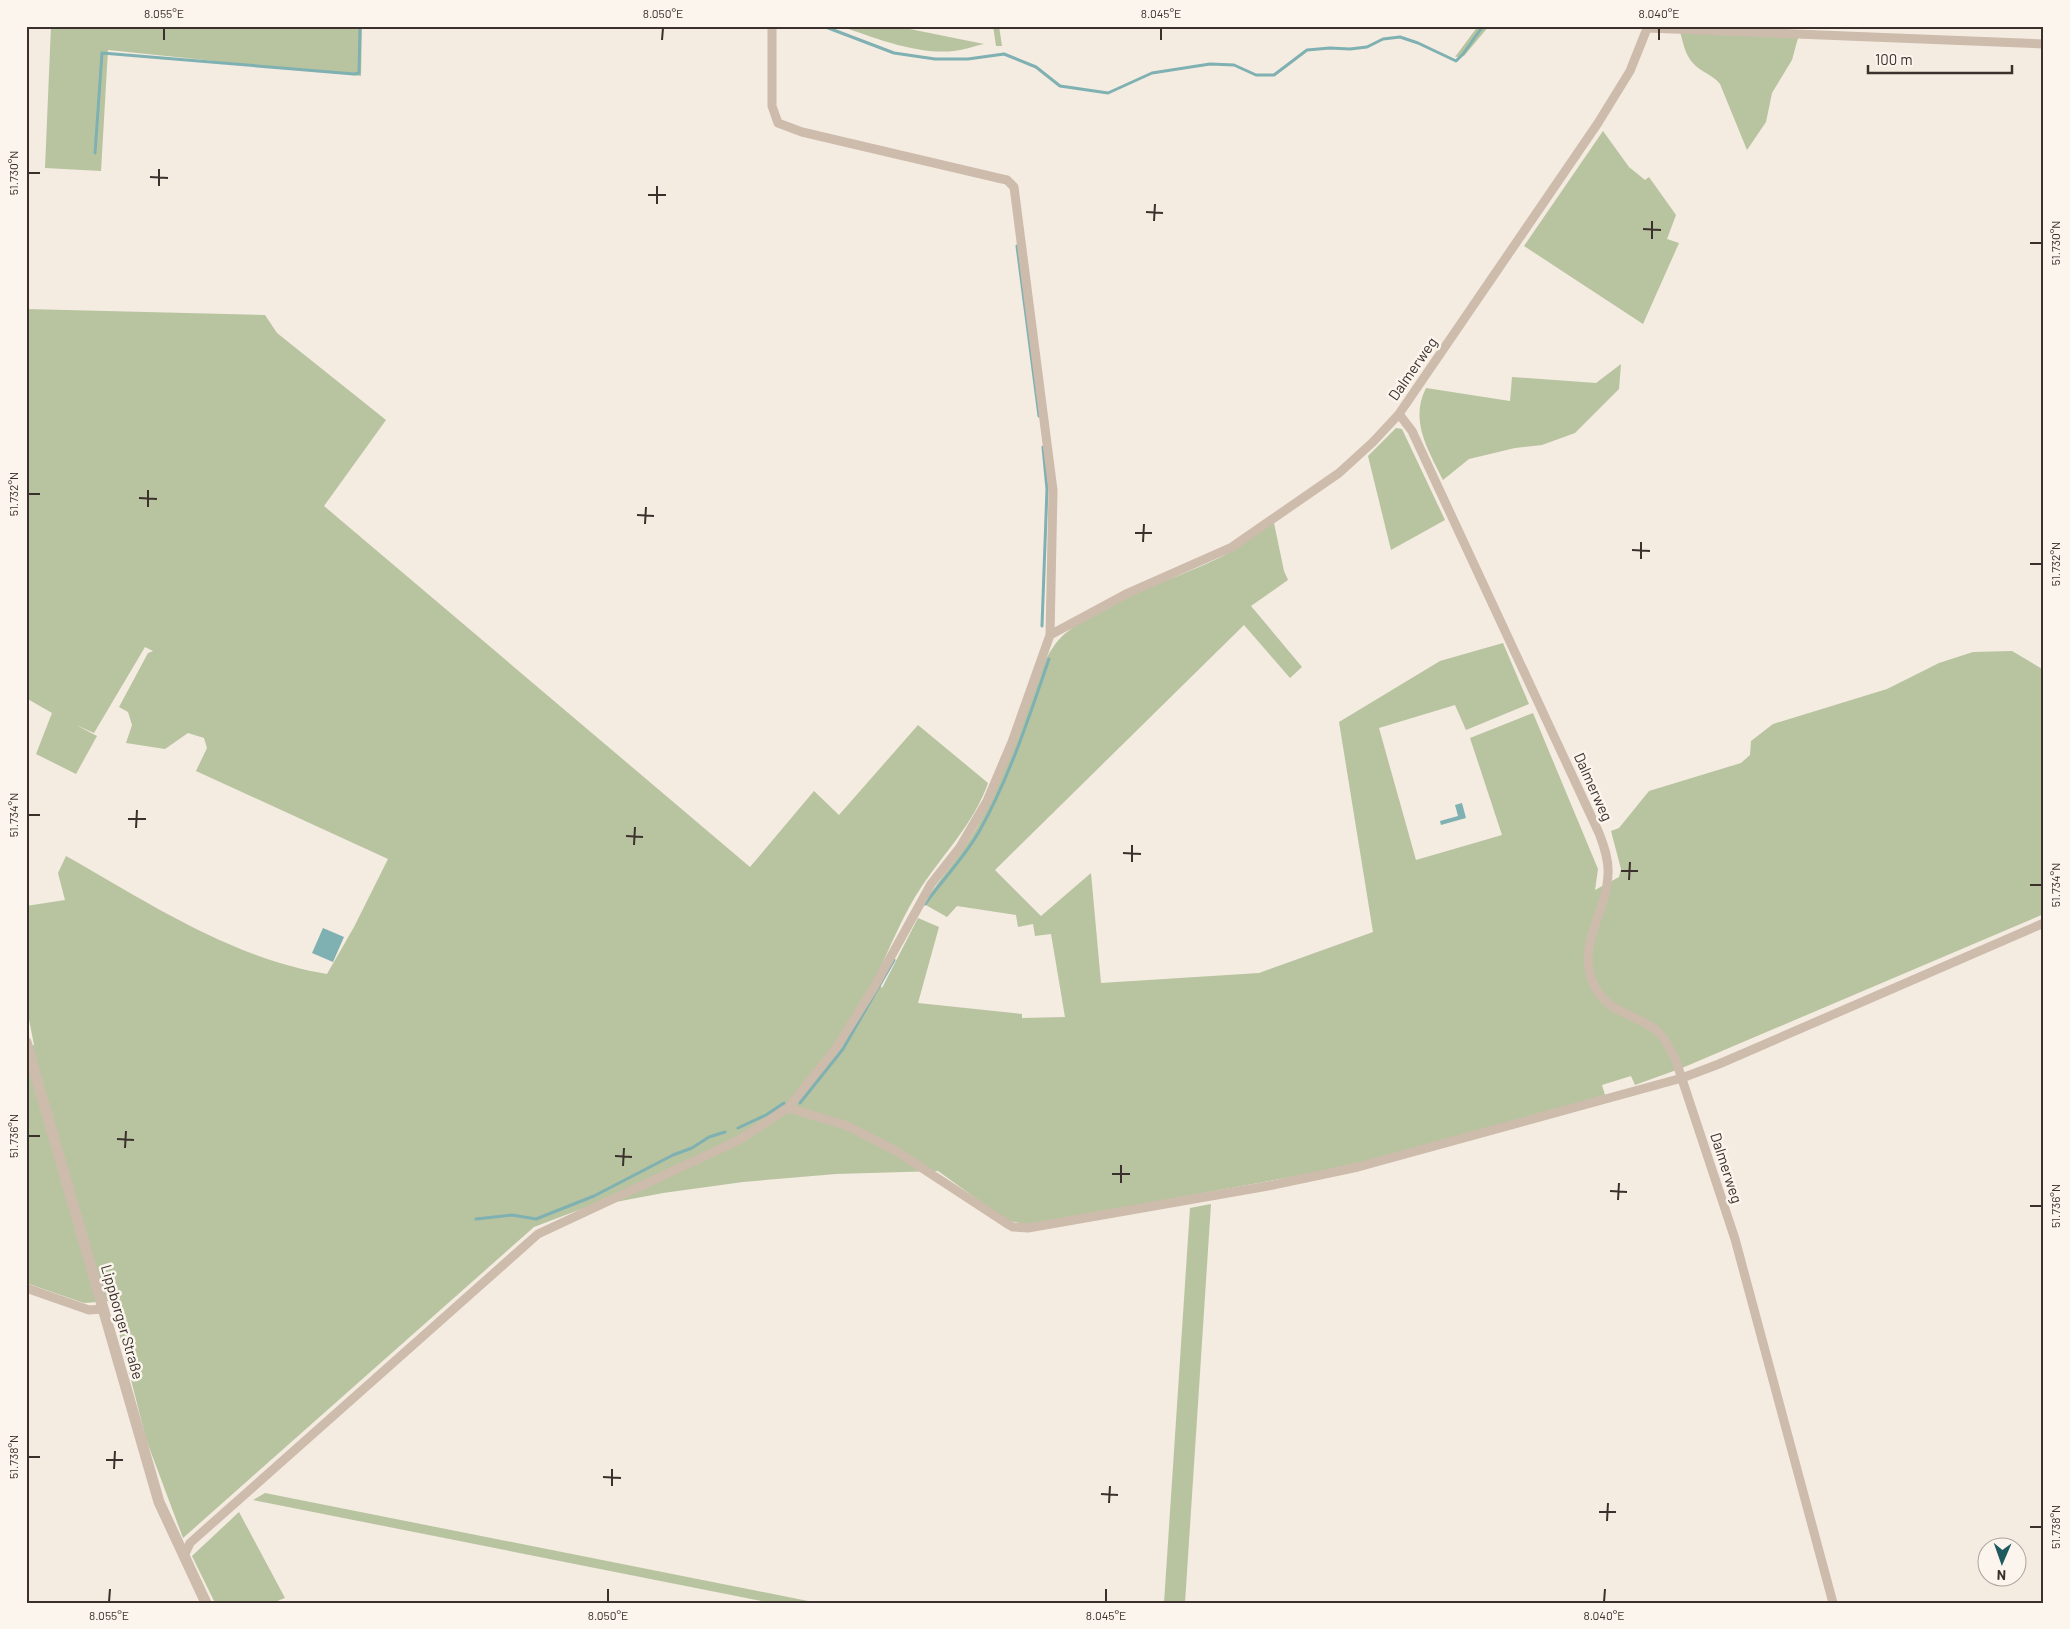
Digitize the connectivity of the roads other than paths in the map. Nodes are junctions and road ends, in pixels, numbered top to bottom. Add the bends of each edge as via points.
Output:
1 (772, 26) edge
2 (1648, 27) edge
3 (2044, 44) edge
4 (1399, 414) junction
5 (1050, 635) junction
6 (2044, 923) edge
7 (26, 1042) edge
8 (1682, 1078) junction
9 (788, 1108) junction
10 (26, 1288) edge
11 (103, 1309) junction
12 (184, 1556) junction
13 (206, 1603) edge
14 (1833, 1603) edge

1 - 5 street via 772,106 778,122 802,132 1007,180 1014,188 1053,490
2 - 3 street
2 - 4 street, Dalmerweg via 1630,71 1598,123
4 - 5 street via 1339,473 1232,547 1128,594
4 - 8 street, Dalmerweg via 1412,431 1599,833 1609,872 1589,943 1588,958 1596,988 1615,1009 1655,1029 1664,1038
5 - 9 street via 987,801 960,847 931,884 836,1048
6 - 8 street
7 - 11 street, Lippborger Straße
8 - 9 street via 1358,1167 1028,1228 1013,1227 896,1151 848,1126
8 - 14 street, Dalmerweg via 1735,1239
9 - 12 street via 737,1141 538,1234 190,1543
10 - 11 street via 89,1310
11 - 12 street, Lippborger Straße via 159,1502
12 - 13 street, Lippborger Straße

